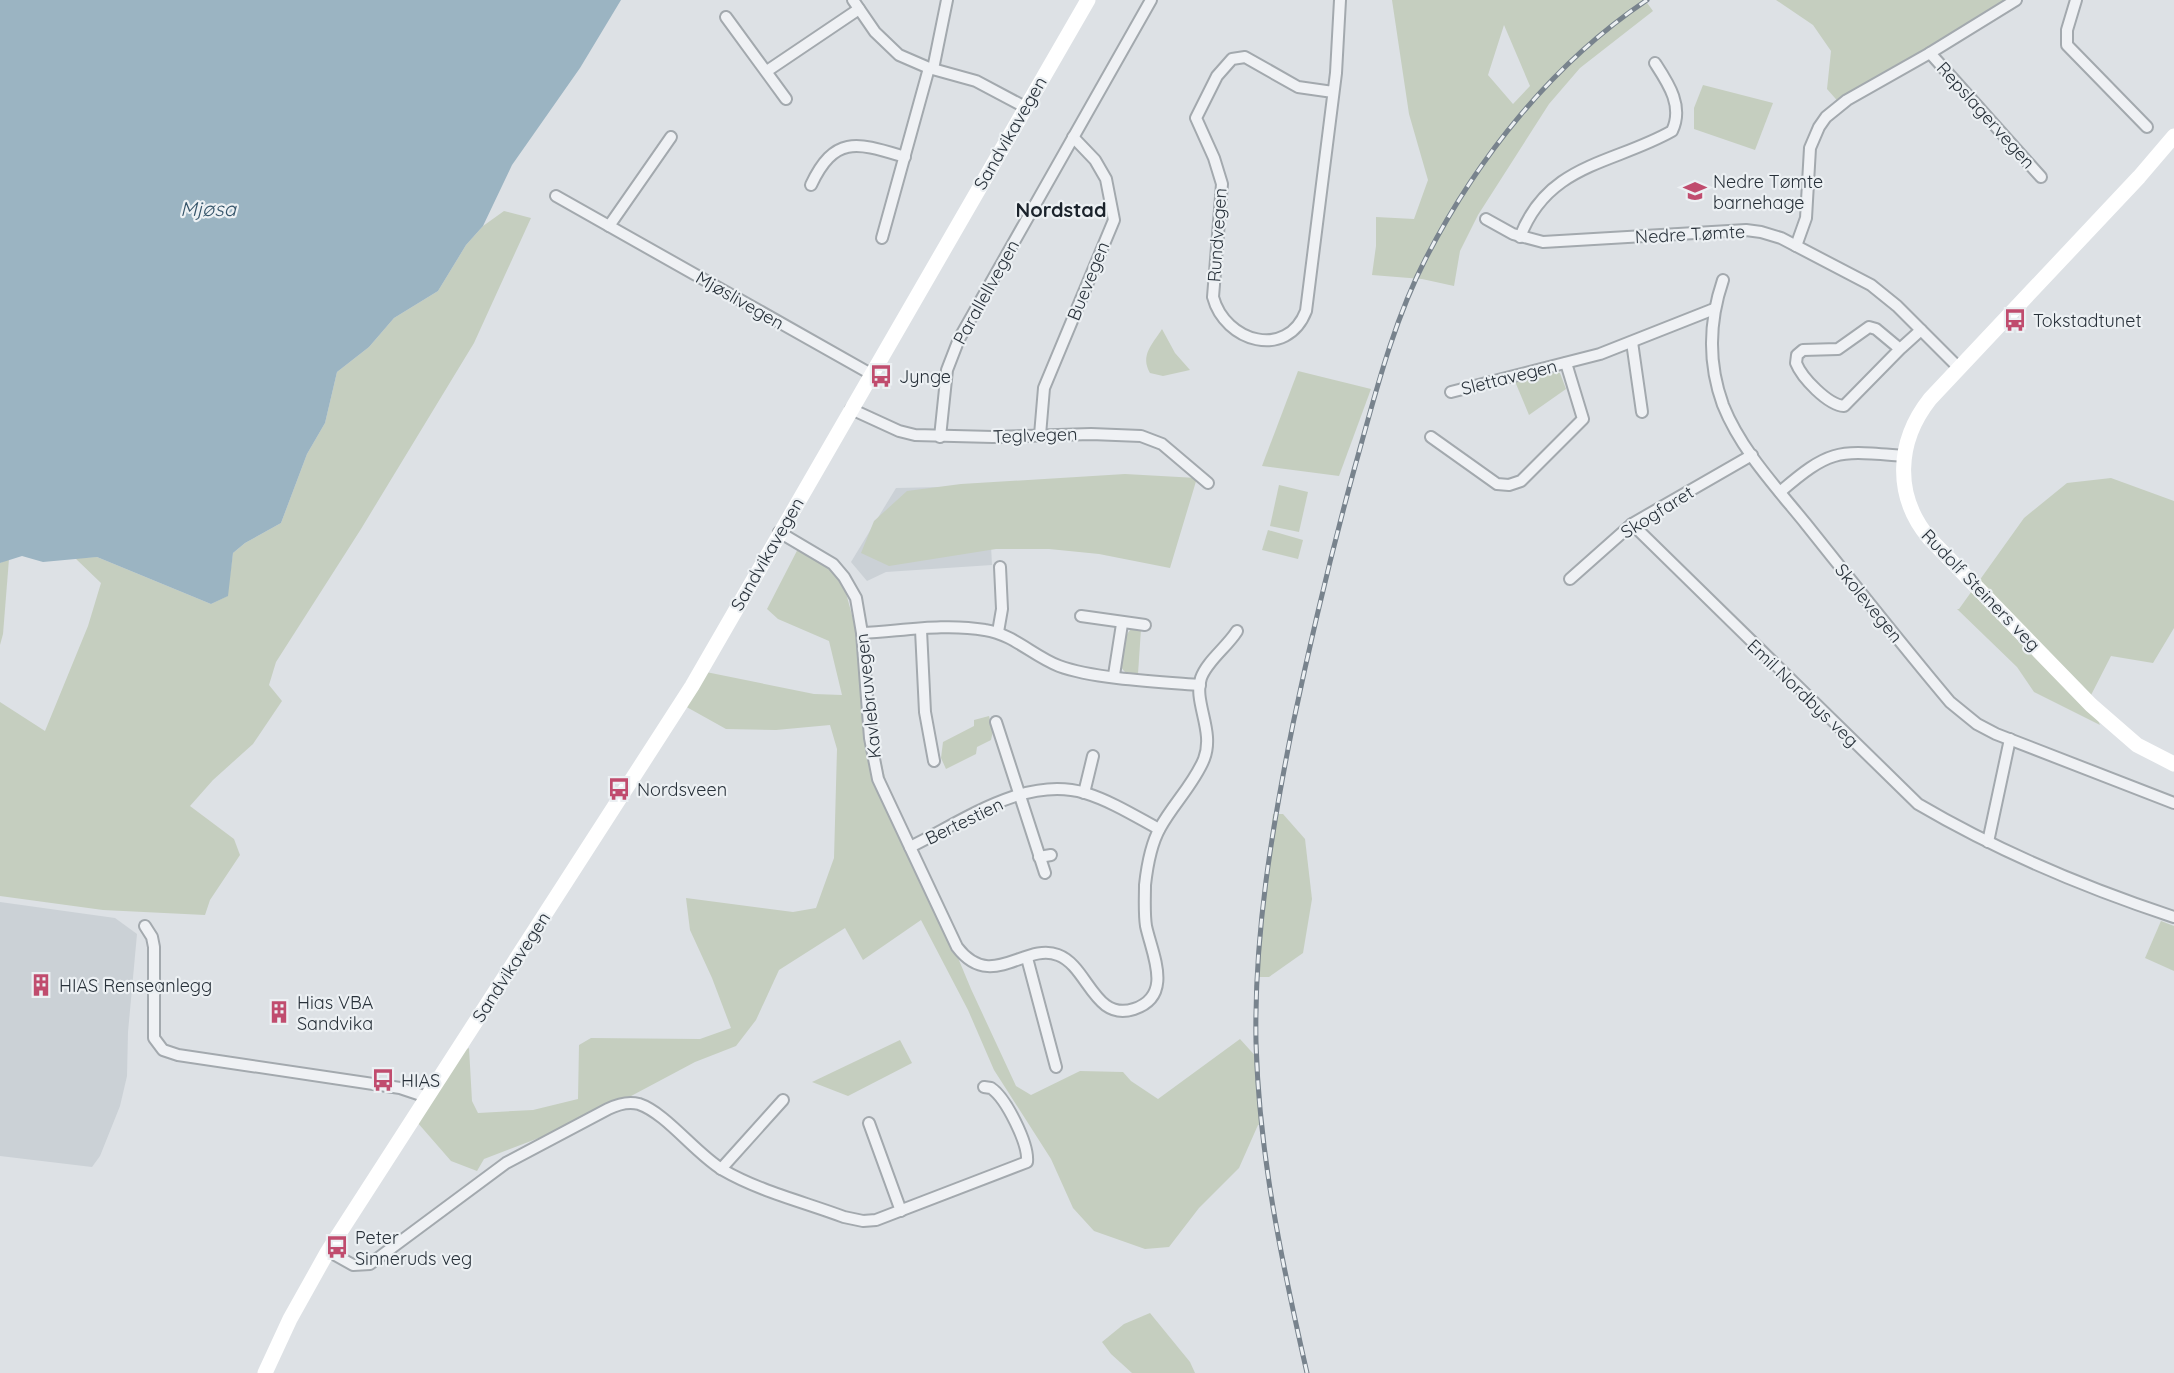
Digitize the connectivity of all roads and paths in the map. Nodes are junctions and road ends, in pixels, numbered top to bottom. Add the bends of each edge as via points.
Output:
1 (947, 0) edge
2 (1088, 0) edge
3 (1151, 0) edge
4 (1340, 0) edge
5 (2076, 0) edge
6 (2013, 2) edge
7 (856, 4) edge
8 (726, 17) dead end
9 (1930, 53) junction
10 (1655, 63) dead end
11 (931, 68) junction
12 (767, 71) junction
13 (1333, 92) junction
14 (786, 99) dead end
15 (1025, 107) junction
16 (2147, 127) dead end
17 (2174, 136) edge
18 (671, 137) dead end
19 (1073, 137) junction
20 (905, 157) junction
21 (2042, 177) dead end
22 (811, 185) dead end
23 (556, 196) dead end
24 (1486, 219) dead end
25 (609, 226) junction
26 (1520, 237) junction
27 (882, 238) dead end
28 (1796, 246) junction
29 (1723, 279) dead end
30 (1714, 309) junction
31 (1921, 330) junction
32 (1632, 342) junction
33 (1900, 349) junction
34 (1566, 363) junction
35 (1959, 368) junction
36 (871, 374) junction
37 (1451, 392) dead end
38 (851, 409) junction
39 (1642, 412) dead end
40 (1040, 435) junction
41 (940, 437) junction
42 (1431, 437) dead end
43 (1752, 455) junction
44 (1904, 456) junction
45 (1208, 483) dead end
46 (1780, 492) junction
47 (1632, 524) junction
48 (779, 532) junction
49 (1000, 567) dead end
50 (1570, 579) dead end
51 (1081, 616) dead end
52 (1122, 624) junction
53 (1145, 625) dead end
54 (921, 630) junction
55 (1237, 631) dead end
56 (998, 632) junction
57 (862, 633) junction
58 (1114, 675) junction
59 (1200, 685) junction
60 (996, 722) dead end
61 (2010, 740) junction
62 (1093, 756) dead end
63 (934, 761) dead end
64 (2174, 764) edge
65 (1084, 793) junction
66 (1018, 795) junction
67 (2174, 803) edge
68 (1159, 829) junction
69 (1988, 842) junction
70 (910, 847) junction
71 (1051, 855) dead end
72 (1039, 857) junction
73 (1045, 873) dead end
74 (2174, 917) edge
75 (145, 926) dead end
76 (1027, 958) junction
77 (1056, 1067) dead end
78 (984, 1087) dead end
79 (427, 1097) junction
80 (783, 1100) dead end
81 (869, 1123) dead end
82 (721, 1169) junction
83 (901, 1211) junction
84 (328, 1251) junction
85 (265, 1373) edge

1 - 11 street
2 - 15 main road, Sandvikavegen
3 - 19 street, Parallellvegen
4 - 13 street, Rundvegen
5 - 16 street via 2067,45
6 - 9 street, Repslagervegen
7 - 11 street via 874,32 892,50
7 - 12 street
8 - 12 street
9 - 21 street, Repslagervegen
9 - 28 street, Repslagervegen via 1841,104 1819,127 1807,160 1808,208
10 - 26 street via 1674,98 1672,131 1571,175 1534,209
11 - 15 street via 975,81
11 - 20 street
12 - 14 street
13 - 13 street, Rundvegen via 1306,311 1298,327 1282,336 1250,339 1224,321 1213,297 1222,184 1197,123 1198,114 1217,76 1239,56 1251,58 1298,87
15 - 36 main road, Sandvikavegen
17 - 35 main road, Rudolf Steiners veg
18 - 25 street
19 - 40 street, Buevegen via 1086,148 1106,179 1114,220 1044,388
19 - 41 street, Parallellvegen via 958,339 947,369
20 - 22 street via 861,146 838,149 826,158
20 - 27 street
23 - 25 street, Mjøslivegen
24 - 26 street, Nedre Tømte
25 - 36 street, Mjøslivegen
26 - 28 street, Nedre Tømte via 1549,242 1753,231
28 - 31 street, Nedre Tømte via 1871,285
29 - 30 street, Skolevegen
30 - 32 street, Slettavegen
30 - 43 street, Skolevegen via 1712,348 1718,386 1732,423
31 - 33 street
31 - 35 street, Nedre Tømte
32 - 34 street, Slettavegen
32 - 39 street
33 - 33 street via 1869,327 1838,349 1803,350 1796,363 1821,392 1844,406
34 - 37 street, Slettavegen
34 - 42 street, Slettavegen via 1583,419 1521,481 1497,484
35 - 44 main road, Rudolf Steiners veg via 1919,414
36 - 38 main road, Sandvikavegen
38 - 41 street, Teglvegen via 899,431
38 - 48 main road, Sandvikavegen
40 - 41 street, Teglvegen
40 - 45 street, Teglvegen via 1147,438 1162,444
43 - 46 street, Skolevegen
43 - 47 street, Skogfaret
44 - 46 street via 1862,451 1837,454 1819,462
44 - 64 main road, Rudolf Steiners veg via 1907,499 1912,514 1929,538 2091,705 2137,745
46 - 61 street, Skolevegen via 1950,702 1977,724
47 - 50 street, Skogfaret
47 - 69 street, Emil Nordbys veg via 1918,804
48 - 57 street, Kavlebruvegen via 825,558 844,577 856,598
48 - 79 main road, Sandvikavegen via 692,686
49 - 56 street via 1002,609
51 - 52 street
52 - 53 street
52 - 58 street
54 - 56 street via 960,627
54 - 57 street
54 - 63 street
55 - 59 street via 1204,671
56 - 58 street via 1059,666
57 - 70 street, Kavlebruvegen via 874,765
58 - 59 street
59 - 68 street, Kavlebruvegen via 1207,749 1198,771
60 - 66 street, Bertestien
61 - 67 street, Skolevegen
61 - 69 street
62 - 65 street
65 - 66 street, Bertestien via 1049,790
65 - 68 street, Bertestien
66 - 70 street, Bertestien
66 - 72 street, Bertestien
68 - 76 street, Kavlebruvegen via 1146,874 1146,925 1159,976 1150,998 1133,1009 1110,1009 1098,999 1072,962 1054,953
69 - 74 street, Emil Nordbys veg
70 - 76 street, Kavlebruvegen via 966,957 993,966
71 - 72 street
72 - 73 street, Bertestien
75 - 79 street via 154,947 154,1038 163,1050 400,1088
76 - 77 street
78 - 83 street via 991,1088 1001,1099 1028,1150 1027,1162
79 - 84 main road, Sandvikavegen
80 - 82 street
81 - 83 street
82 - 83 street via 853,1219 870,1222
82 - 84 street via 649,1110 638,1104 620,1104 506,1163 370,1264 353,1265
84 - 85 main road, Sandvikavegen via 298,1302

